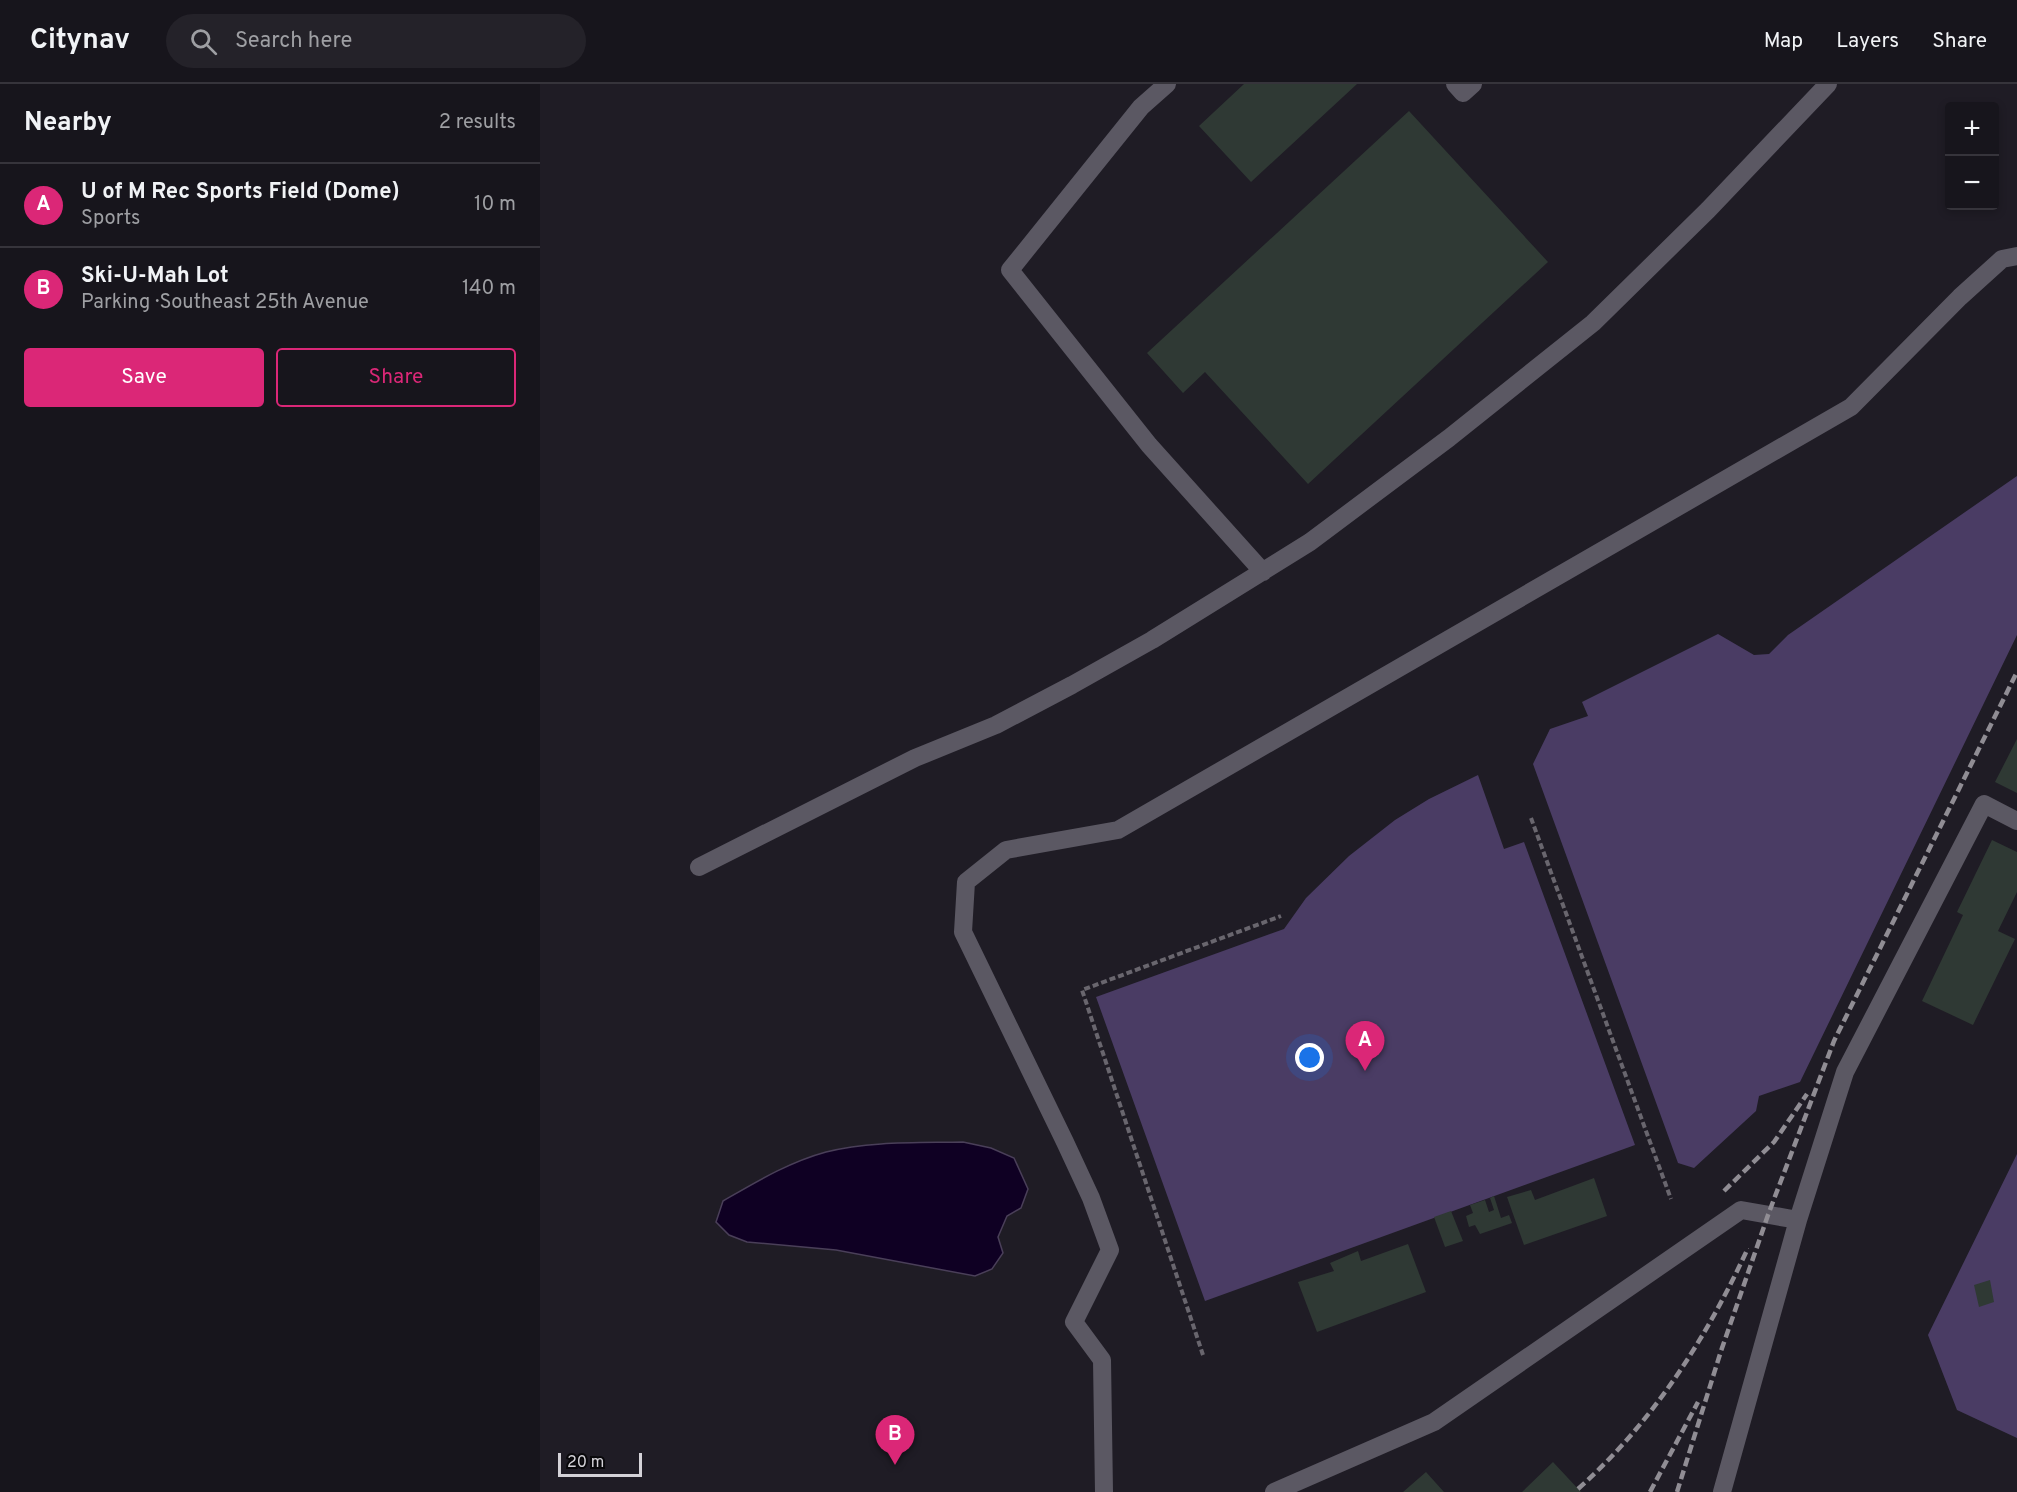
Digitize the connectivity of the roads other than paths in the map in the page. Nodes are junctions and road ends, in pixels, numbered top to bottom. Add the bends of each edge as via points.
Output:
1 (1167, 84) edge
2 (1455, 84) edge
3 (1473, 84) edge
4 (1828, 84) edge
5 (2017, 256) edge
6 (1263, 572) junction
7 (2017, 821) edge
8 (699, 867) dead end
9 (1798, 1220) junction
10 (1104, 1492) edge
11 (1274, 1492) edge
12 (1722, 1492) edge

1 - 6 street via 1141,107 1010,270 1149,446
2 - 3 street via 1463,93
4 - 6 street via 1740,178 1593,323 1390,483
5 - 10 street via 2002,259 1960,297 1851,407 1118,830 1006,850 966,882 963,932 1070,1152 1110,1250 1074,1322 1102,1360
6 - 8 street via 1152,640 996,725 915,759
7 - 9 street via 1984,804 1845,1072
9 - 11 street via 1741,1210 1434,1422
9 - 12 street

